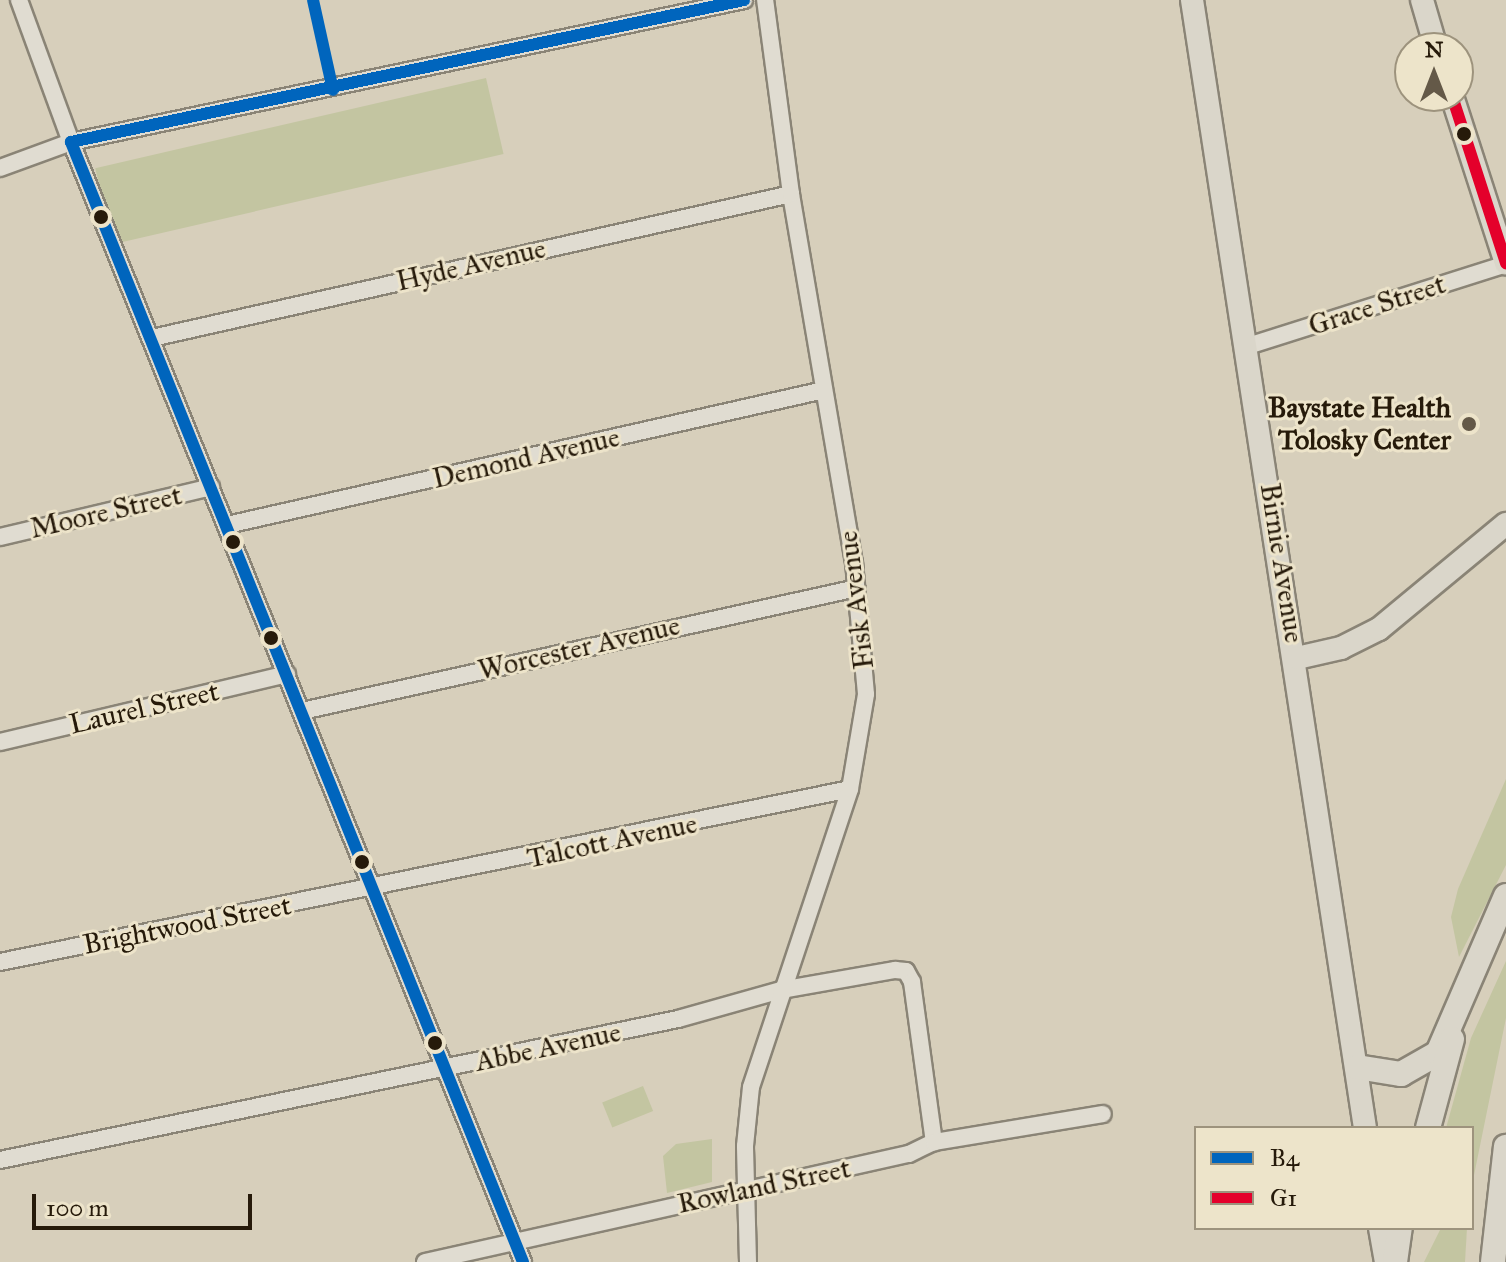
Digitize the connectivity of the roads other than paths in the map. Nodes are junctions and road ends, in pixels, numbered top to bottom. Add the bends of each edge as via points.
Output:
1 (19, 0) edge
2 (744, 0) edge
3 (765, 0) edge
4 (1192, 0) edge
5 (1422, 0) edge
6 (1431, 32) edge
7 (1457, 112) edge
8 (71, 142) junction
9 (0, 168) edge
10 (791, 194) junction
11 (1506, 263) edge
12 (152, 338) junction
13 (1248, 346) junction
14 (824, 390) junction
15 (211, 487) junction
16 (1506, 524) edge
17 (227, 525) junction
18 (0, 537) edge
19 (857, 588) junction
20 (1297, 658) junction
21 (287, 674) junction
22 (302, 711) junction
23 (0, 742) edge
24 (850, 789) junction
25 (374, 890) junction
26 (1506, 896) edge
27 (1479, 956) junction
28 (0, 962) edge
29 (781, 990) junction
30 (1357, 1067) junction
31 (446, 1069) junction
32 (1103, 1114) dead end
33 (1365, 1126) edge
34 (1429, 1126) edge
35 (934, 1142) junction
36 (1506, 1147) edge
37 (0, 1160) edge
38 (745, 1188) junction
39 (1380, 1230) edge
40 (1400, 1230) edge
41 (515, 1244) junction
42 (425, 1262) edge
43 (523, 1262) edge
44 (748, 1262) edge
45 (754, 1262) edge
46 (1386, 1262) edge
47 (1395, 1262) edge
48 (1493, 1262) edge

1 - 8 street
2 - 8 street
3 - 10 street, Fisk Avenue
4 - 13 main road, Birnie Avenue
5 - 6 main road
7 - 11 main road
8 - 9 street
8 - 12 street
10 - 12 street, Hyde Avenue
10 - 14 street, Fisk Avenue
11 - 13 street, Grace Street
12 - 15 street
13 - 20 main road, Birnie Avenue
14 - 17 street, Demond Avenue
14 - 19 street, Fisk Avenue
15 - 17 street
15 - 18 street, Moore Street
16 - 20 main road via 1379,629 1341,648
17 - 21 street
19 - 22 street, Worcester Avenue
19 - 24 street, Fisk Avenue via 866,694
20 - 30 main road, Birnie Avenue
21 - 22 street
21 - 23 street, Laurel Street
22 - 25 street
24 - 25 street, Talcott Avenue
24 - 29 street, Fisk Avenue
25 - 28 street, Brightwood Street
25 - 31 street
26 - 27 highway
27 - 30 highway via 1446,1041 1428,1062 1401,1074
27 - 34 highway
29 - 31 street, Abbe Avenue via 678,1019
29 - 35 street, Abbe Avenue via 906,971 923,1033
29 - 38 street, Fisk Avenue via 751,1087
30 - 33 main road, Birnie Avenue
31 - 37 street, Abbe Avenue
31 - 41 street
32 - 35 street, Rowland Street
35 - 38 street, Rowland Street via 909,1154
36 - 48 highway
38 - 41 street, Rowland Street
38 - 44 street, Fisk Avenue
38 - 45 street, Fisk Avenue
39 - 46 main road
40 - 47 highway
41 - 42 street, Rowland Street
41 - 43 street

